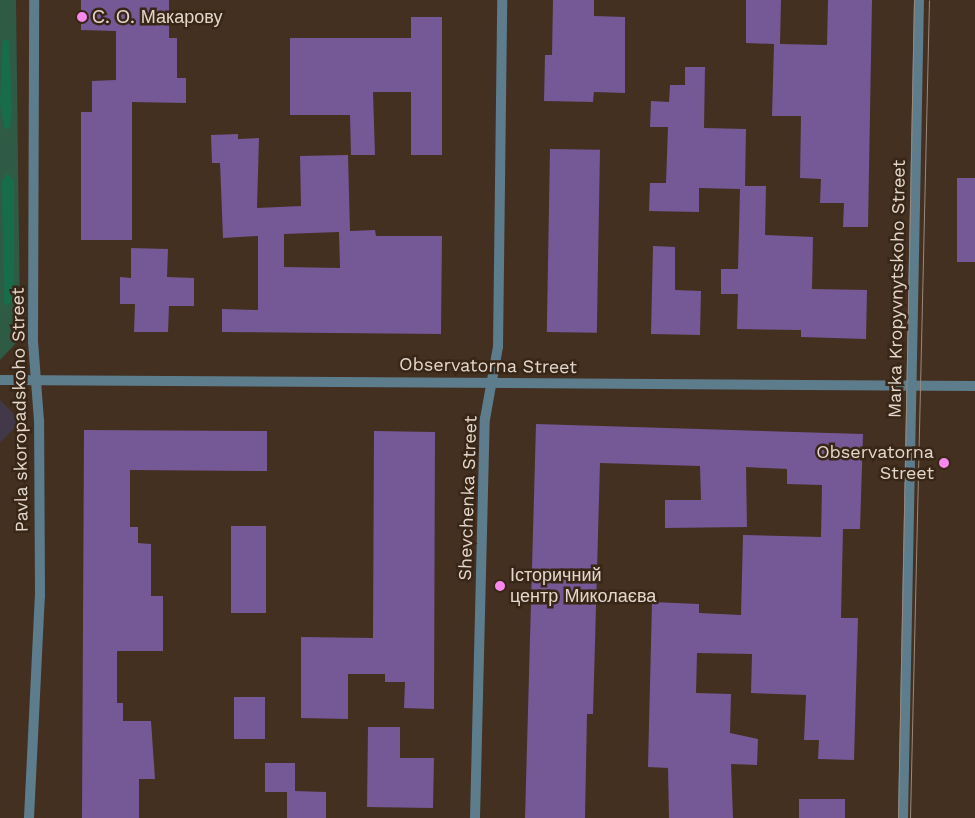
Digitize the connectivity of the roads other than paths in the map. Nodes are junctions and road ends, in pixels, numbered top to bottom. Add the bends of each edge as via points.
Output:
1 (34, 0) edge
2 (502, 0) edge
3 (919, 0) edge
4 (0, 380) edge
5 (36, 381) junction
6 (494, 383) junction
7 (912, 386) junction
8 (975, 386) edge
9 (29, 818) edge
10 (475, 818) edge
11 (903, 818) edge

1 - 5 street, Pavla skoropadskoho Street
2 - 6 street, Shevchenka Street
3 - 7 street, Marka Kropyvnytskoho Street
4 - 5 street, Observatorna Street
5 - 6 street, Observatorna Street
5 - 9 street, Pavla skoropadskoho Street via 40,596
6 - 7 street, Observatorna Street
6 - 10 street, Shevchenka Street via 485,419
7 - 8 street, Observatorna Street
7 - 11 street, Marka Kropyvnytskoho Street

